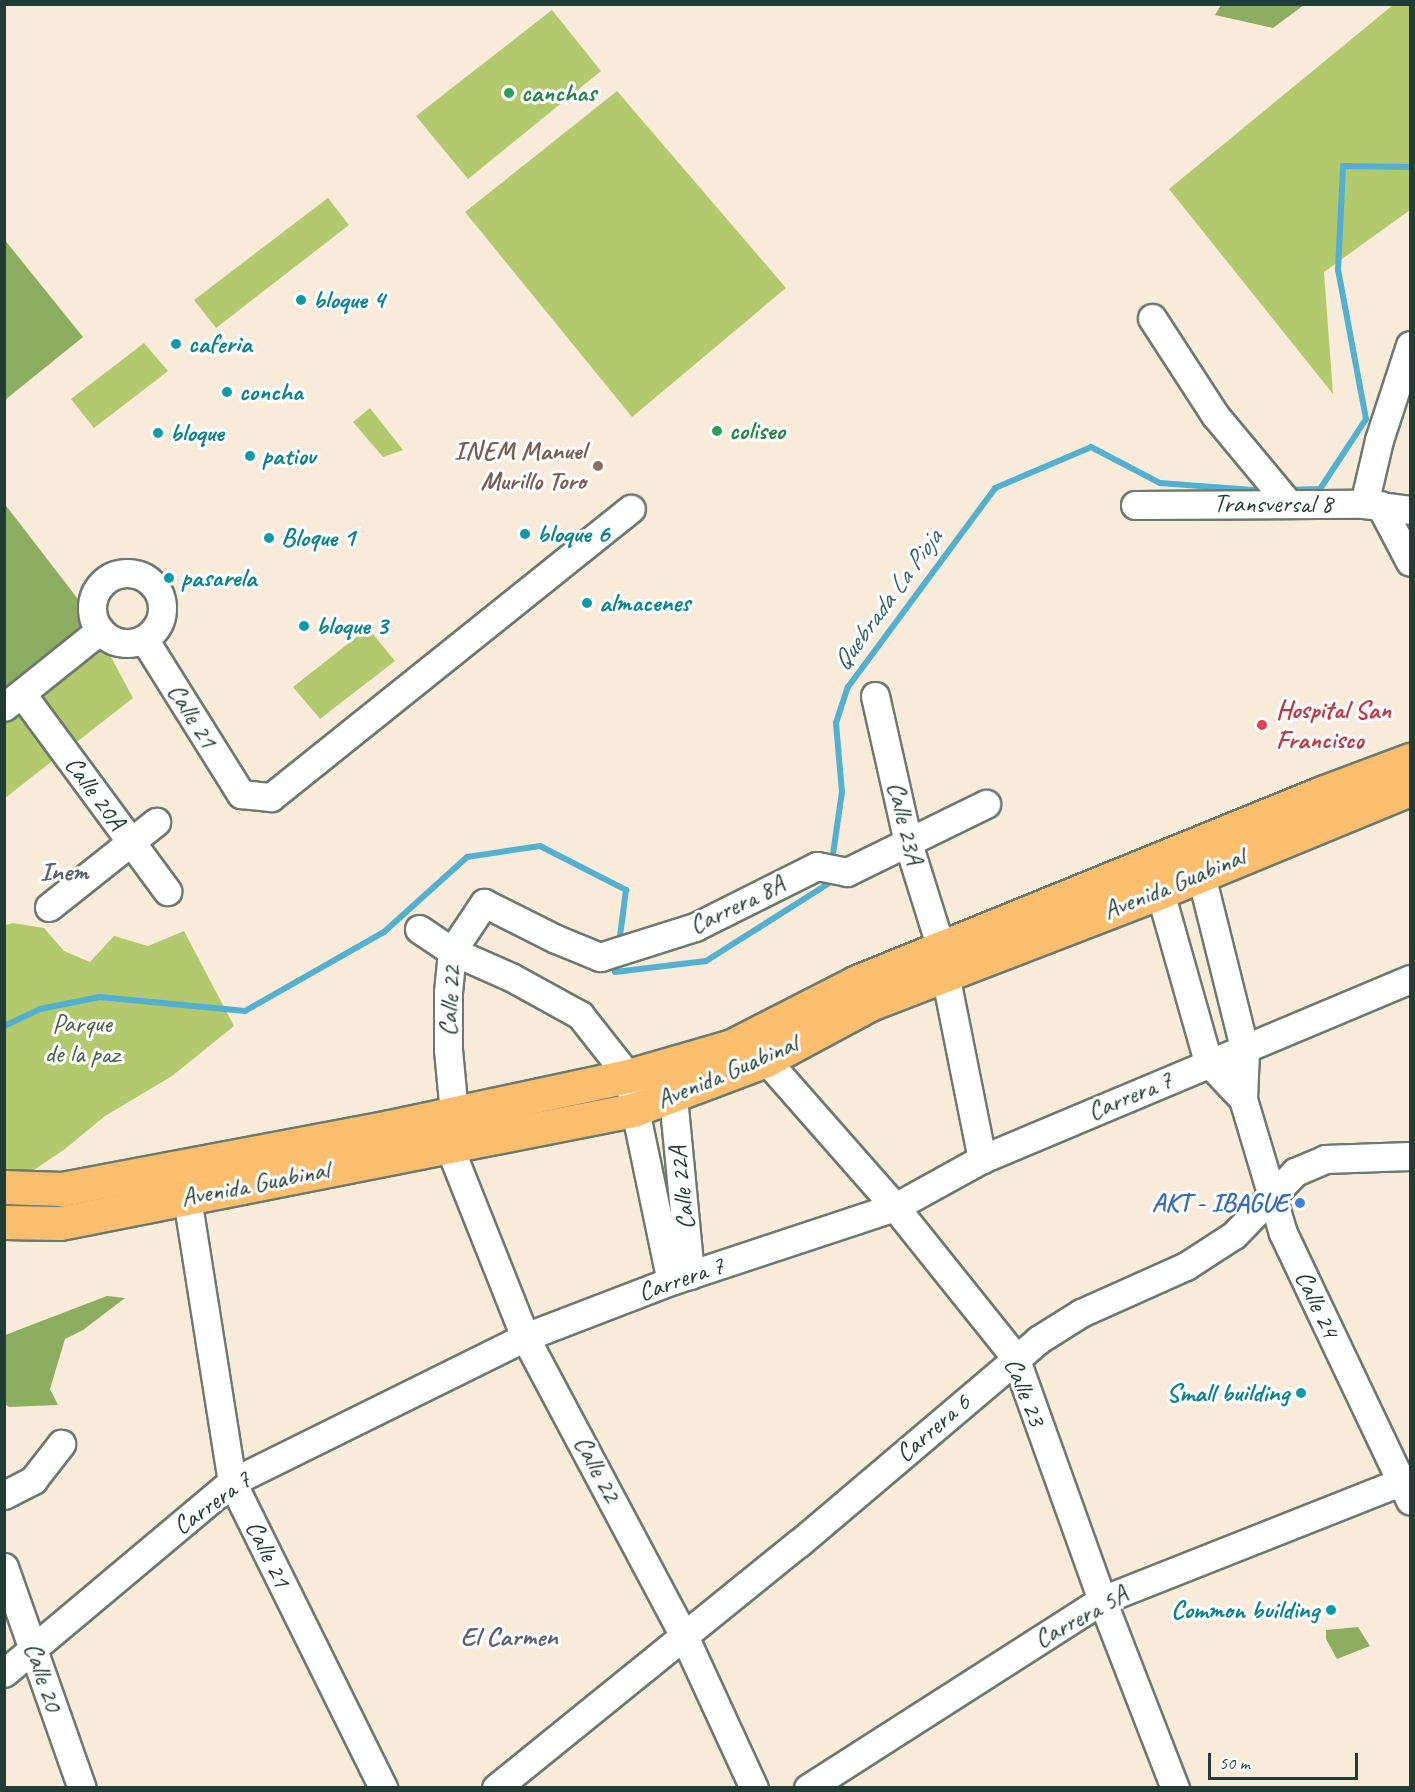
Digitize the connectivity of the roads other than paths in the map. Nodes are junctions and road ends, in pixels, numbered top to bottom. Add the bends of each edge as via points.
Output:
1 (1152, 318) dead end
2 (1410, 345) edge
3 (1288, 502) junction
4 (1372, 504) junction
5 (1135, 505) dead end
6 (631, 509) dead end
7 (1410, 510) edge
8 (1410, 562) edge
9 (100, 630) junction
10 (144, 639) junction
11 (875, 696) dead end
12 (13, 701) edge
13 (1410, 760) edge
14 (1410, 789) edge
15 (986, 804) dead end
16 (156, 822) dead end
17 (131, 842) junction
18 (908, 843) junction
19 (1201, 875) junction
20 (167, 891) dead end
21 (1160, 892) junction
22 (484, 903) joint
23 (49, 907) dead end
24 (419, 928) dead end
25 (453, 951) junction
26 (943, 961) junction
27 (1410, 979) edge
28 (1245, 1051) junction
29 (766, 1060) junction
30 (1208, 1062) junction
31 (665, 1065) junction
32 (628, 1076) junction
33 (673, 1097) junction
34 (1243, 1099) junction
35 (454, 1110) junction
36 (633, 1110) junction
37 (449, 1146) junction
38 (1410, 1156) edge
39 (982, 1158) junction
40 (4, 1187) edge
41 (1272, 1196) junction
42 (187, 1198) junction
43 (895, 1207) junction
44 (4, 1222) edge
45 (681, 1278) junction
46 (525, 1337) junction
47 (1015, 1357) junction
48 (61, 1444) dead end
49 (232, 1482) junction
50 (1407, 1486) edge
51 (4, 1495) edge
52 (4, 1567) edge
53 (1101, 1600) junction
54 (684, 1636) junction
55 (33, 1649) junction
56 (4, 1673) edge
57 (82, 1788) edge
58 (383, 1788) edge
59 (496, 1788) edge
60 (754, 1788) edge
61 (808, 1788) edge
62 (1175, 1788) edge

1 - 3 street via 1215,415
2 - 4 street via 1379,440
3 - 4 street, Transversal 8
3 - 5 street, Transversal 8
4 - 7 street, Transversal 8
4 - 8 street
6 - 10 street, Calle 21 via 271,797 241,794
9 - 10 street via 120,642
9 - 10 street via 93,614 94,596 108,578 130,572 151,581 162,600 159,622
9 - 12 street
11 - 18 street, Calle 23A
12 - 17 street, Calle 20A
13 - 26 main road, Avenida Guabinal via 1322,793
14 - 19 main road, Avenida Guabinal
15 - 18 street, Carrera 8A
16 - 17 street
17 - 20 street, Calle 20A
17 - 23 street
18 - 22 street, Carrera 8A via 847,872 817,866 695,927 600,957
18 - 26 street, Calle 23A
19 - 21 main road, Avenida Guabinal
19 - 28 street, Calle 24
21 - 26 main road, Avenida Guabinal
21 - 30 street, Calle 24
22 - 25 street, Calle 22
24 - 25 street
25 - 32 street via 580,1015
25 - 35 street, Calle 22 via 448,1050
26 - 29 main road, Avenida Guabinal
26 - 31 main road, Avenida Guabinal via 857,982 732,1046
26 - 39 street, Calle 23A
27 - 28 street, Carrera 7
28 - 30 street, Carrera 7
28 - 34 street, Calle 24
29 - 33 main road, Avenida Guabinal
29 - 43 street, Calle 23
30 - 34 street, Calle 24
30 - 39 street, Carrera 7
31 - 32 main road, Avenida Guabinal
31 - 33 street, Calle 22A
32 - 35 main road, Avenida Guabinal
32 - 36 street, Calle 22A
33 - 36 main road, Avenida Guabinal
33 - 45 street, Calle 22A
34 - 41 street, Calle 24
35 - 40 main road, Avenida Guabinal via 62,1189
36 - 37 main road, Avenida Guabinal
36 - 45 street, Calle 22A
37 - 42 main road, Avenida Guabinal
37 - 46 street, Calle 22
38 - 41 street, Carrera 6 via 1325,1159 1295,1172
39 - 43 street, Carrera 7
41 - 47 street, Carrera 6 via 1234,1235 1186,1266 1081,1313
41 - 50 street, Calle 24 via 1283,1233
42 - 44 main road, Avenida Guabinal via 60,1223
42 - 49 street, Calle 21
43 - 45 street, Carrera 7
43 - 47 street, Calle 23
45 - 46 street, Carrera 7
46 - 49 street, Carrera 7
46 - 54 street, Calle 22
47 - 53 street, Calle 23
47 - 54 street, Carrera 6 via 799,1543
48 - 51 street via 33,1480
49 - 55 street, Carrera 7
49 - 58 street, Calle 21
50 - 53 street, Carrera 5A
52 - 55 street, Calle 20
53 - 61 street, Carrera 5A
53 - 62 street, Calle 23
54 - 59 street, Carrera 6
54 - 60 street, Calle 22
55 - 56 street, Carrera 7
55 - 57 street, Calle 20

